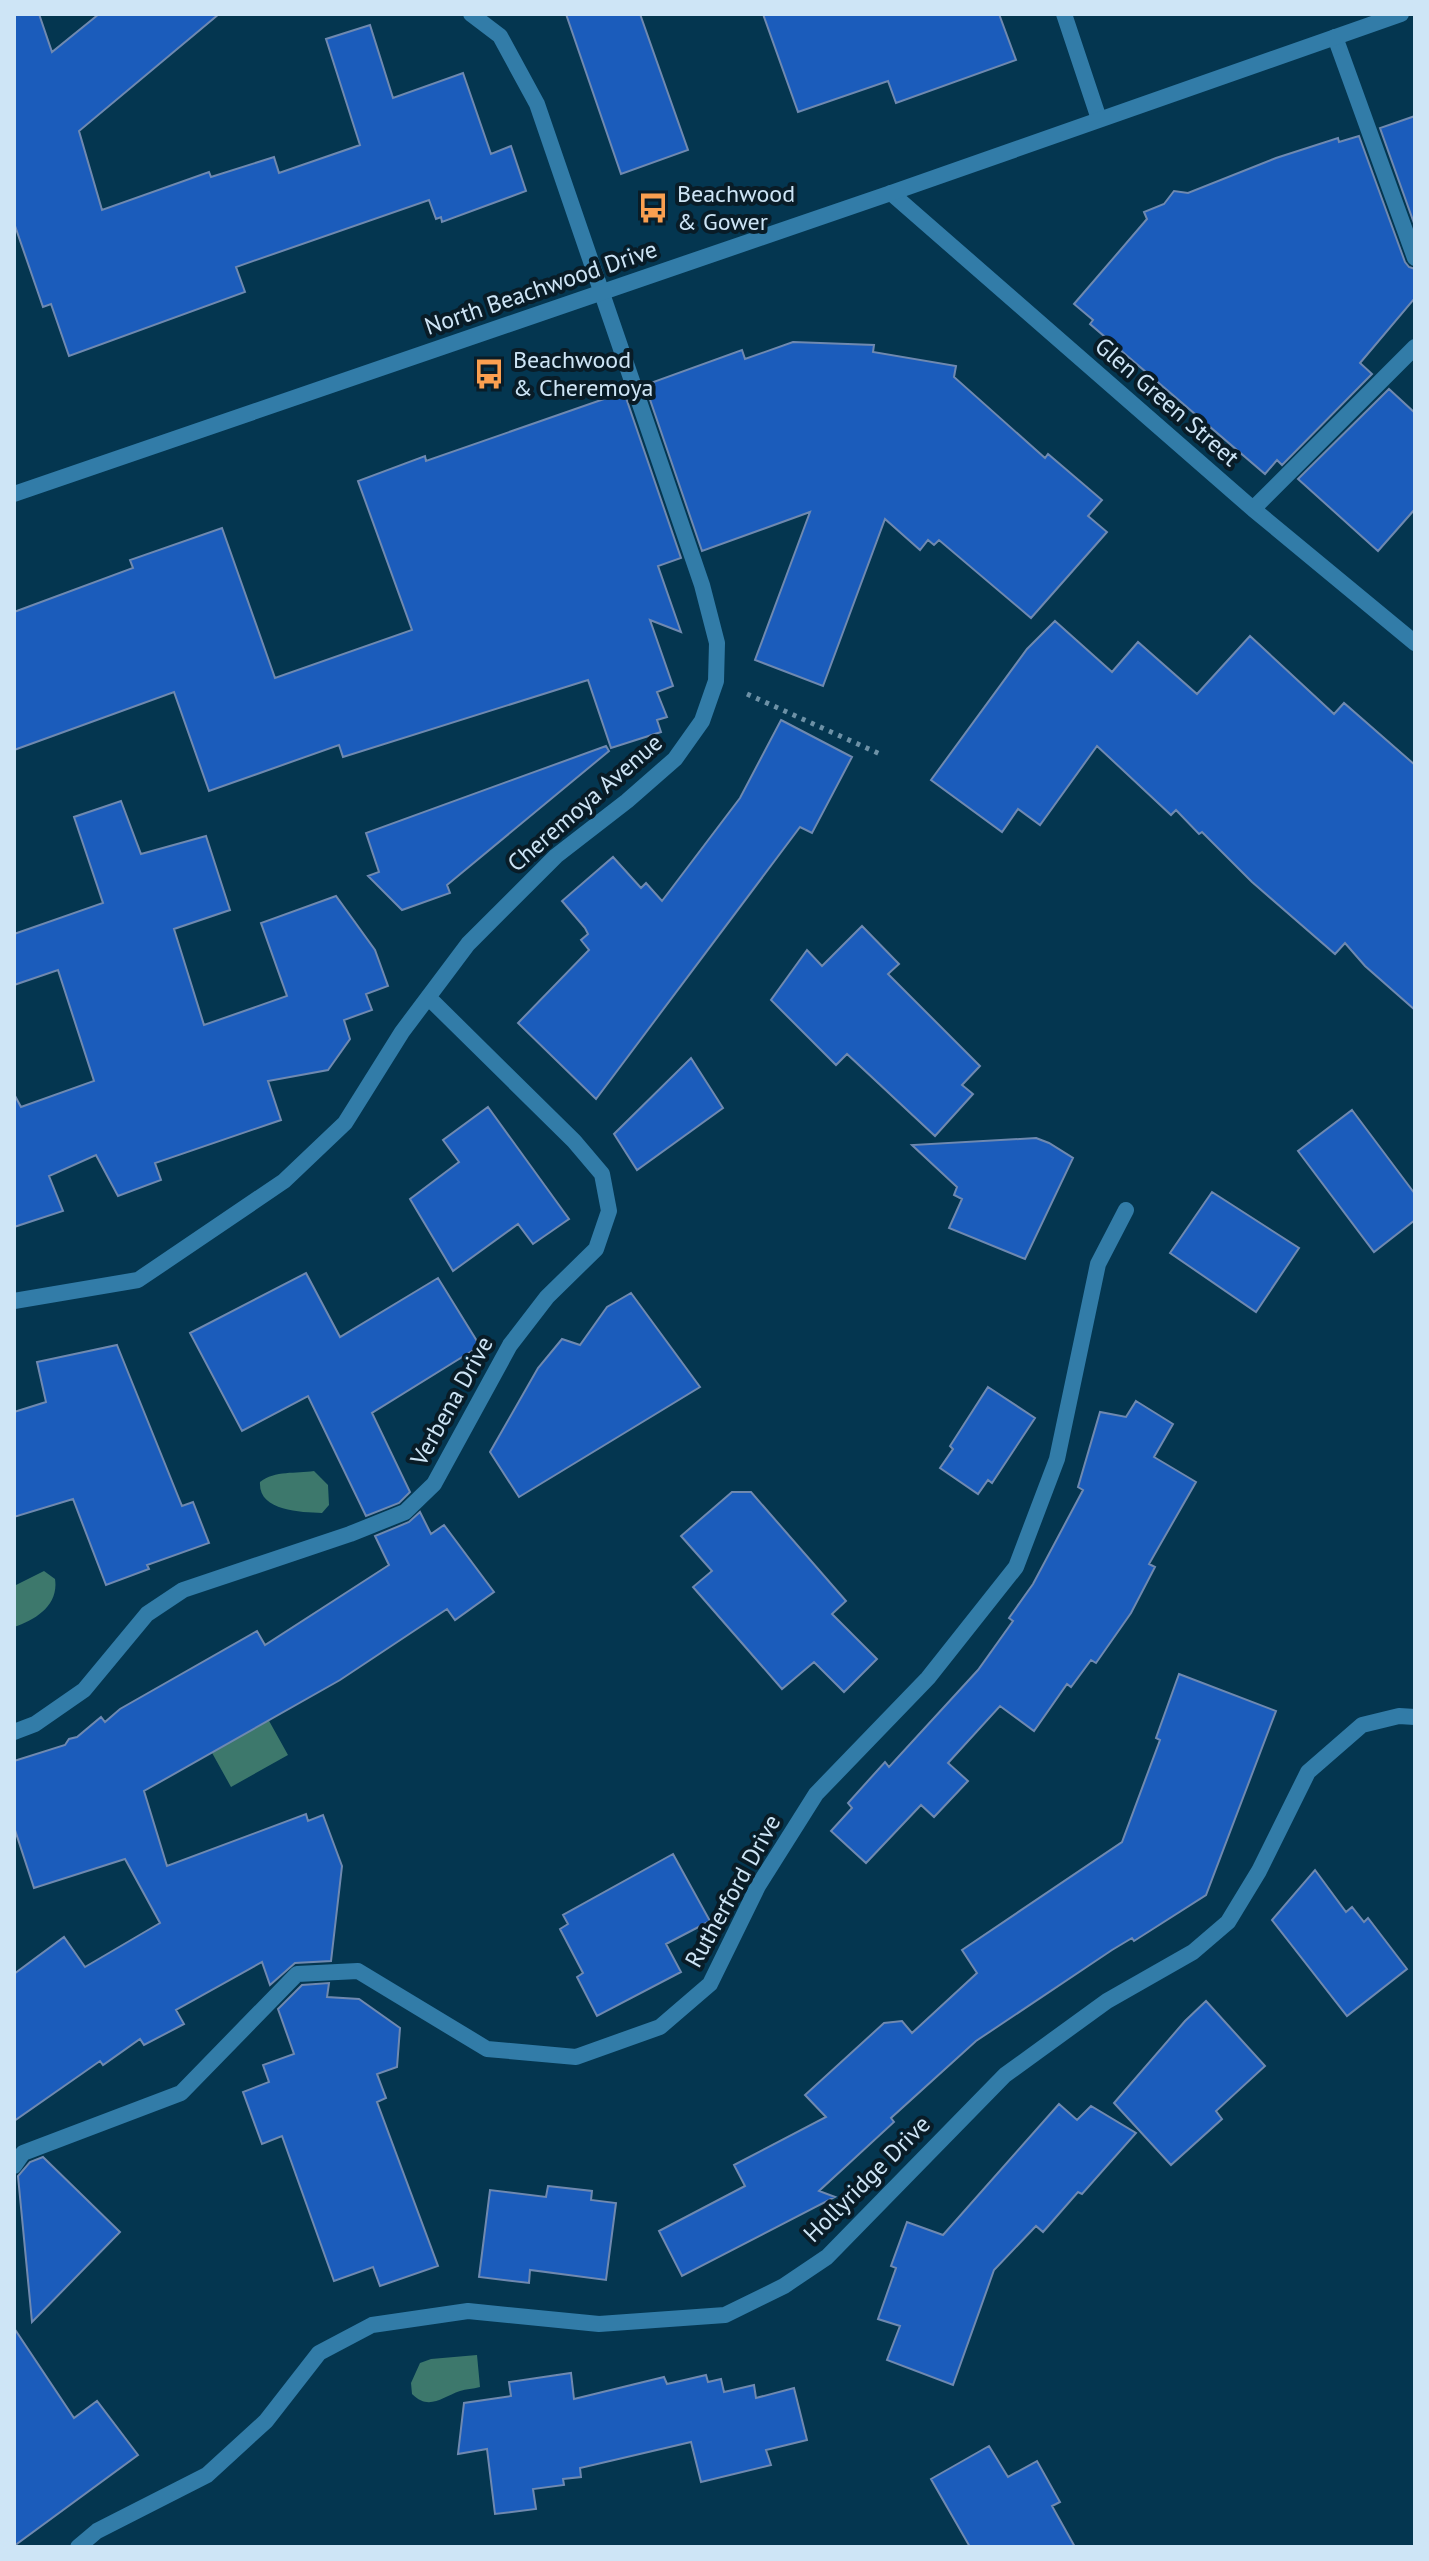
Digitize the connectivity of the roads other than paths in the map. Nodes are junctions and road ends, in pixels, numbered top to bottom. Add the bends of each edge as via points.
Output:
1 (471, 14) edge
2 (1064, 14) edge
3 (1401, 14) edge
4 (1335, 37) junction
5 (1099, 119) junction
6 (891, 193) junction
7 (1415, 258) edge
8 (603, 292) junction
9 (1415, 347) edge
10 (14, 494) edge
11 (1253, 509) junction
12 (1415, 643) edge
13 (428, 997) junction
14 (1126, 1210) dead end
15 (14, 1301) edge
16 (1415, 1717) edge
17 (14, 1732) edge
18 (14, 2166) edge
19 (78, 2547) edge

1 - 8 street, Cheremoya Avenue via 500,36 537,104
2 - 5 street
3 - 4 street, North Beachwood Drive
4 - 5 street, North Beachwood Drive
4 - 7 street
5 - 6 street, North Beachwood Drive
6 - 8 street, North Beachwood Drive
6 - 11 street, Glen Green Street
8 - 10 street, North Beachwood Drive
8 - 13 street, Cheremoya Avenue via 702,585 717,643 716,681 702,721 675,759 556,856 468,944
9 - 11 street
11 - 12 street, Glen Green Street
13 - 15 street, Cheremoya Avenue via 345,1123 284,1181 138,1280
13 - 17 street, Verbena Drive via 602,1174 609,1211 596,1249 547,1297 510,1345 434,1484 405,1512 183,1590 147,1614 84,1690
14 - 18 street, Rutherford Drive via 1098,1264 1057,1459 1016,1567 928,1678 816,1794 758,1886 710,1984 660,2027 576,2057 487,2049 358,1971 297,1974 181,2093 23,2153
16 - 19 street, Hollyridge Drive via 1362,1725 1308,1772 1228,1922 1193,1952 1107,2001 1005,2075 827,2257 784,2286 725,2315 599,2324 468,2311 372,2325 319,2353 266,2421 207,2475 97,2531

